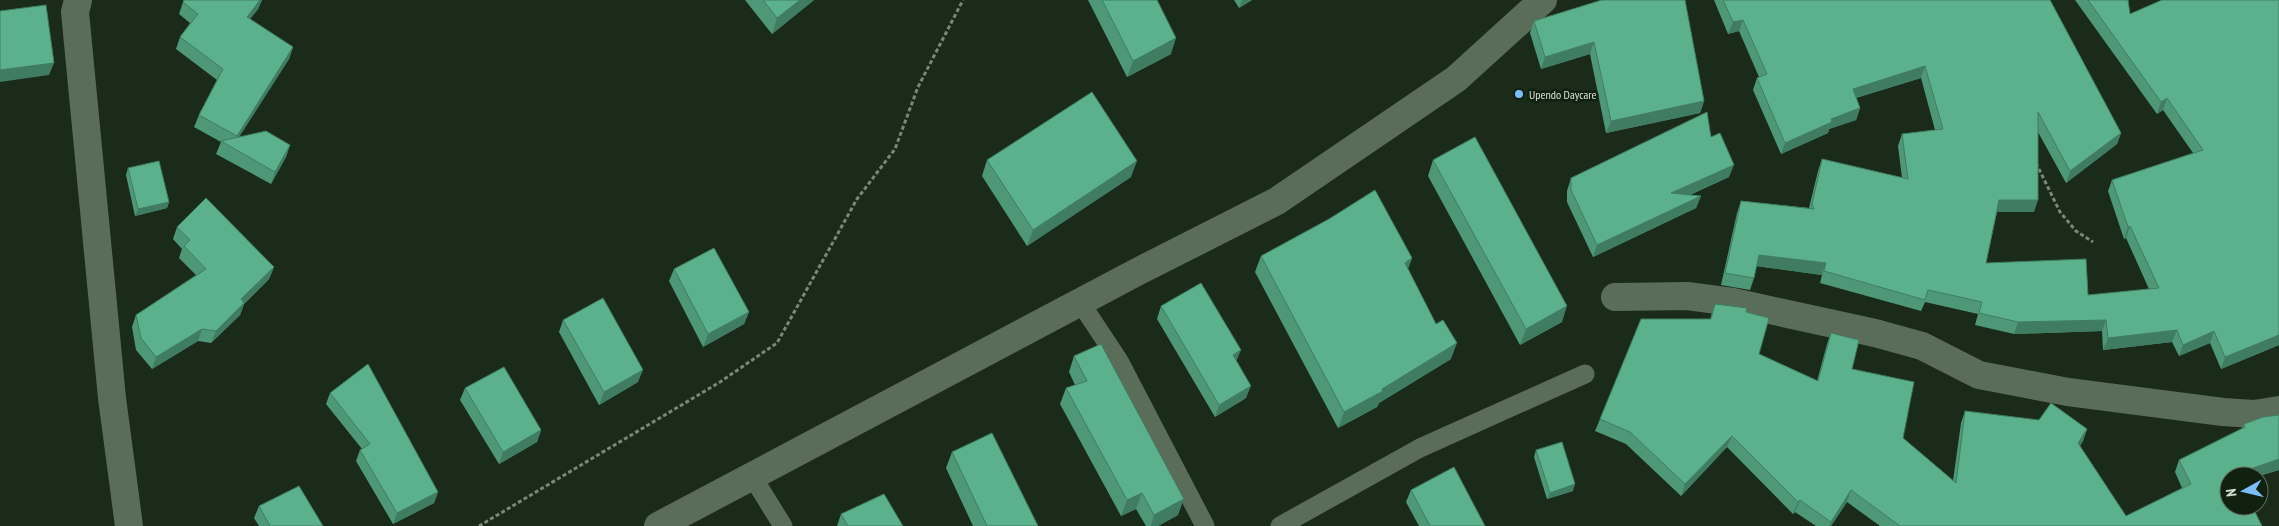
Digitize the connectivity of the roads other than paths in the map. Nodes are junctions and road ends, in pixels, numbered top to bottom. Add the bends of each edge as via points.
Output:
1 (78, 0) edge
2 (1543, 0) edge
3 (1614, 298) dead end
4 (1080, 302) junction
5 (1585, 374) dead end
6 (2279, 410) edge
7 (752, 476) junction
8 (130, 526) edge
9 (658, 526) edge
10 (783, 526) edge
11 (1205, 526) edge
12 (1280, 526) edge

1 - 8 street via 75,12 112,398
2 - 4 street via 1456,79 1277,201
3 - 6 street via 1687,296 1733,302 1875,333 1922,346 1979,374 2068,392 2223,412 2254,414
4 - 7 street
4 - 11 lane via 1119,361
5 - 12 lane via 1420,448
7 - 9 street
7 - 10 lane

